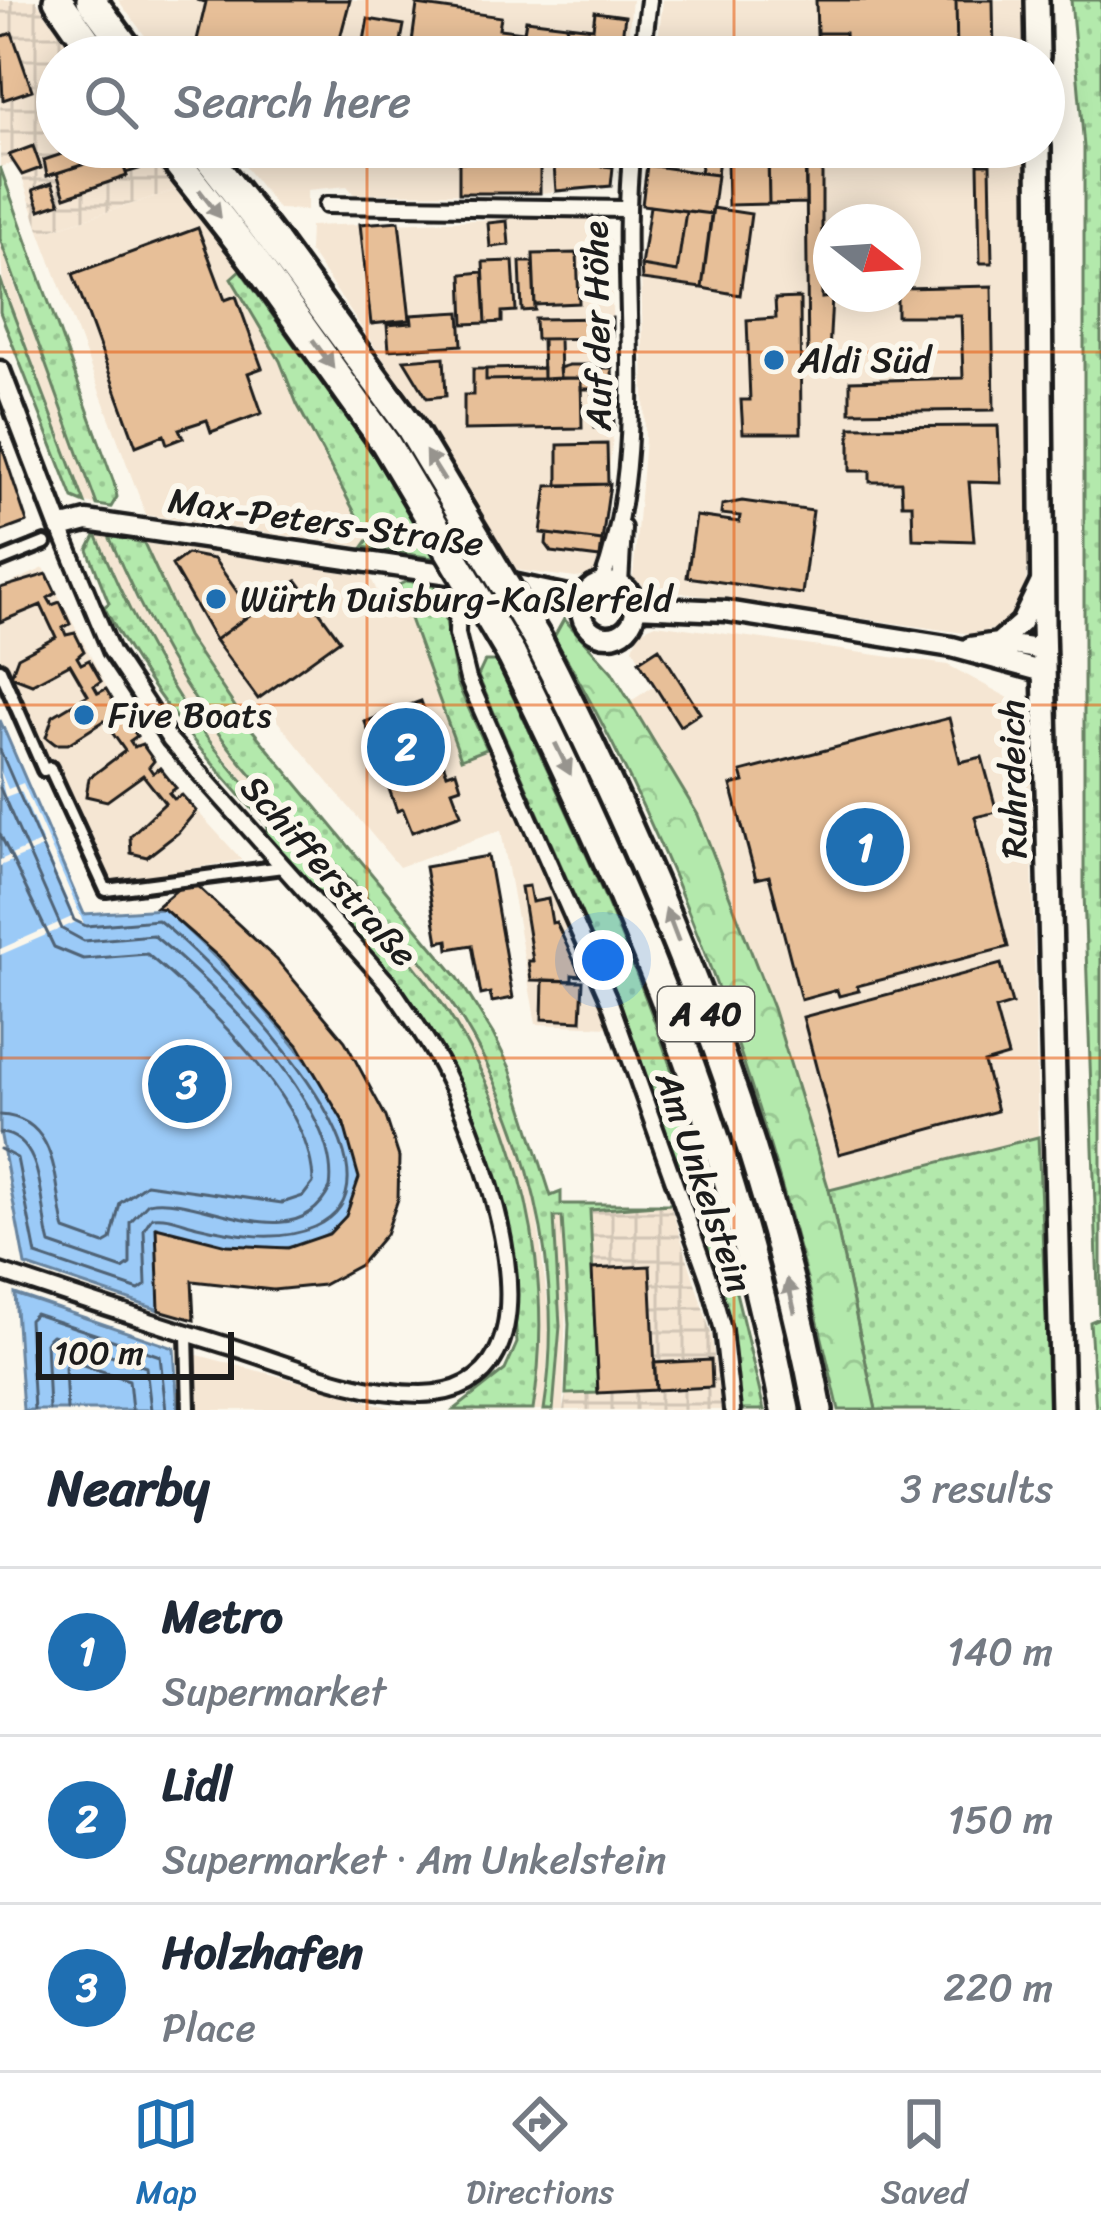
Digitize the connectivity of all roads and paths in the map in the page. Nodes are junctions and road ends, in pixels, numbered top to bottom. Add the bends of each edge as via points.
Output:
1 (58, 0) edge
2 (91, 0) edge
3 (649, 0) edge
4 (1036, 0) edge
5 (83, 36) edge
6 (118, 36) edge
7 (645, 36) edge
8 (1037, 36) edge
9 (185, 168) edge
10 (213, 168) edge
11 (630, 168) edge
12 (1039, 168) edge
13 (327, 206) dead end
14 (625, 208) junction
15 (265, 251) junction
16 (0, 371) edge
17 (60, 527) junction
18 (45, 543) dead end
19 (0, 560) edge
20 (458, 575) junction
21 (1042, 580) junction
22 (611, 583) junction
23 (582, 599) junction
24 (635, 607) junction
25 (998, 643) junction
26 (959, 648) junction
27 (1044, 661) junction
28 (0, 669) edge
29 (278, 868) junction
30 (0, 1272) edge
31 (188, 1334) junction
32 (189, 1410) edge
33 (732, 1410) edge
34 (785, 1410) edge
35 (818, 1410) edge
36 (1062, 1410) edge

1 - 5 highway
2 - 6 highway
3 - 7 street
4 - 8 main road
9 -> 15 highway, A 40
10 - 15 highway, A 40
11 - 14 street, Auf der Höhe
12 - 21 main road, Ruhrdeich
13 - 14 street
14 - 22 street, Auf der Höhe via 630,429
15 -> 34 highway, A 40, bridge via 511,654 628,903 743,1233
35 -> 15 highway, A 40, bridge via 775,1226 719,1048 606,774 537,639 410,427
16 - 17 street, Schifferstraße
17 - 20 street, Max-Peters-Straße via 87,520
17 - 29 street, Schifferstraße via 123,674
18 - 19 street
20 - 23 street, Max-Peters-Straße
20 - 33 street, Am Unkelstein via 468,679 610,1002 709,1280
21 - 25 street via 1021,623
21 - 27 main road, Ruhrdeich
22 - 23 street
22 - 24 street
23 - 24 street via 586,626 602,635 627,628
24 - 26 street via 726,611
25 - 26 street
25 - 27 street
26 - 27 street
27 - 36 main road, Ruhrdeich
28 - 29 street, Schifferstraße via 106,890
29 - 31 street, Schifferstraße via 390,986 469,1123 505,1253 506,1325 484,1369 439,1399 364,1387
30 - 31 street
31 - 32 street

